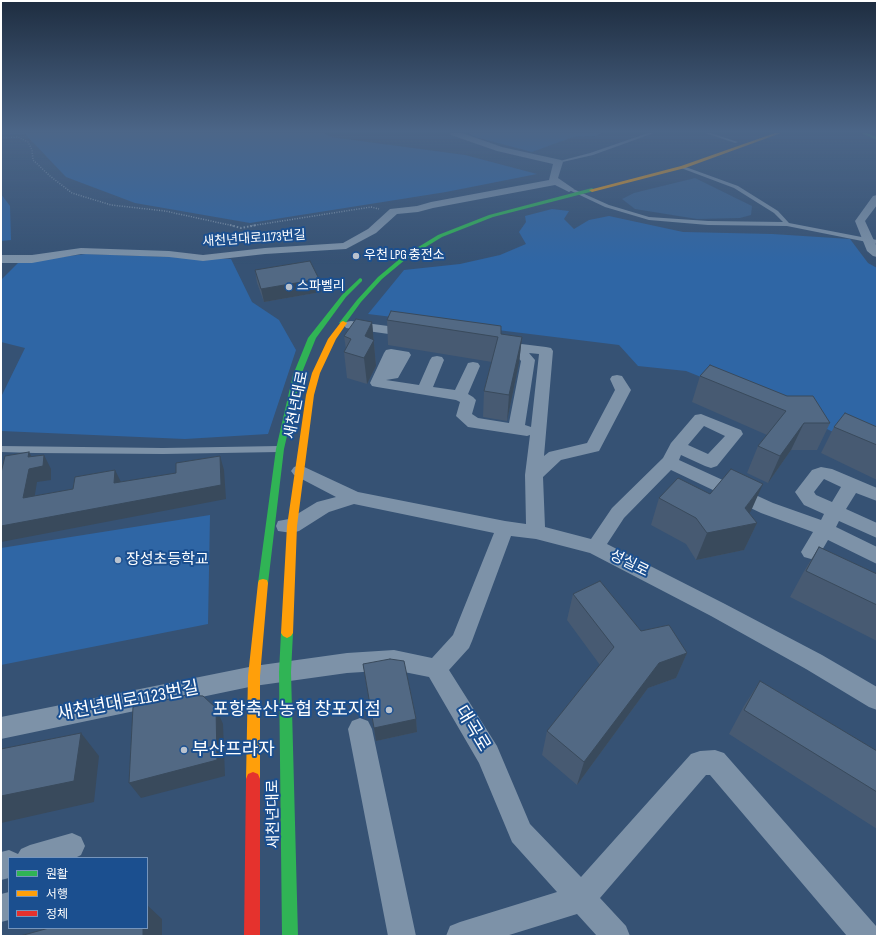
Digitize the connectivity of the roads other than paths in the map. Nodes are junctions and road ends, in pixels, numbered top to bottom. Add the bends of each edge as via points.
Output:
1 (554, 177) edge
2 (617, 177) joint
3 (646, 177) edge
4 (709, 177) edge
5 (556, 182) junction
6 (626, 182) junction
7 (574, 192) junction
8 (532, 198) junction
9 (877, 198) edge
10 (541, 204) junction
11 (787, 224) junction
12 (433, 230) dead end
13 (873, 242) edge
14 (877, 254) edge
15 (1, 259) edge
16 (369, 272) dead end
17 (343, 324) junction
18 (420, 334) edge
19 (483, 343) edge
20 (522, 348) junction
21 (437, 360) dead end
22 (472, 366) dead end
23 (382, 374) dead end
24 (617, 379) dead end
25 (424, 390) junction
26 (460, 396) junction
27 (516, 429) junction
28 (539, 433) junction
29 (1, 449) edge
30 (280, 449) junction
31 (300, 471) junction
32 (534, 475) junction
33 (852, 484) junction
34 (877, 495) edge
35 (354, 498) junction
36 (836, 511) junction
37 (292, 526) junction
38 (270, 527) junction
39 (505, 528) junction
40 (824, 529) junction
41 (877, 531) edge
42 (536, 532) junction
43 (595, 547) junction
44 (811, 552) dead end
45 (877, 556) edge
46 (436, 669) junction
47 (285, 672) junction
48 (254, 676) junction
49 (877, 699) edge
50 (1, 728) edge
51 (360, 728) dead end
52 (72, 846) dead end
53 (34, 857) edge
54 (580, 899) junction
55 (252, 936) edge
56 (290, 936) edge
57 (402, 936) edge
58 (460, 936) edge
59 (616, 936) edge
60 (866, 936) edge

1 - 5 street
2 - 6 main road
2 - 7 main road, 새천년대로
3 - 6 main road, 새천년대로
4 - 11 lane via 736,187 757,199 776,212
5 - 7 street
5 - 15 street, 새천년대로1173번길 via 431,205 418,210 394,211 372,231 346,246 203,258 169,254 81,251 32,259
6 - 7 main road, 새천년대로
7 - 8 main road, 새천년대로
7 - 10 main road, 새천년대로
7 - 11 lane via 615,209 662,220
8 - 10 main road
8 - 12 main road, 새천년대로 via 483,211
9 - 13 street via 860,221
10 - 17 main road, 새천년대로 via 491,216 440,236 404,258 380,278
11 - 13 lane
13 - 14 street via 873,251
16 - 30 main road, 새천년대로 via 344,296 312,338 297,375
17 - 18 street
17 - 31 main road, 새천년대로 via 332,338 316,373 310,395
19 - 20 street
20 - 27 street via 522,354 528,360
20 - 28 street via 546,351
21 - 25 street
22 - 26 street
23 - 25 street via 376,383
24 - 32 street via 623,390 593,447 555,456
25 - 26 street
26 - 27 street via 468,400 464,416 474,423
27 - 28 street
28 - 32 street
29 - 30 lane
30 - 38 main road, 새천년대로
31 - 35 street
31 - 37 main road, 새천년대로
32 - 42 street
33 - 34 street
33 - 36 street
33 - 36 street via 821,473 804,492 810,500
35 - 37 street via 323,507
35 - 39 street, 성실로
36 - 40 street
36 - 41 street
37 - 38 street
37 - 47 main road, 새천년대로
38 - 48 main road, 새천년대로
39 - 42 street, 성실로
39 - 46 street via 461,642
40 - 43 street via 767,508 673,454 618,513
40 - 44 street
40 - 45 street
42 - 43 street, 성실로
43 - 49 street, 성실로 via 718,610
46 - 47 street via 394,660
46 - 54 street, 대곡로 via 488,755 522,833
47 - 48 street
47 - 56 main road, 새천년대로
48 - 50 street, 새천년대로1123번길
48 - 55 main road, 새천년대로
51 - 57 street
52 - 53 street
54 - 58 street
54 - 59 street, 대곡로
54 - 60 street via 700,763 714,762

